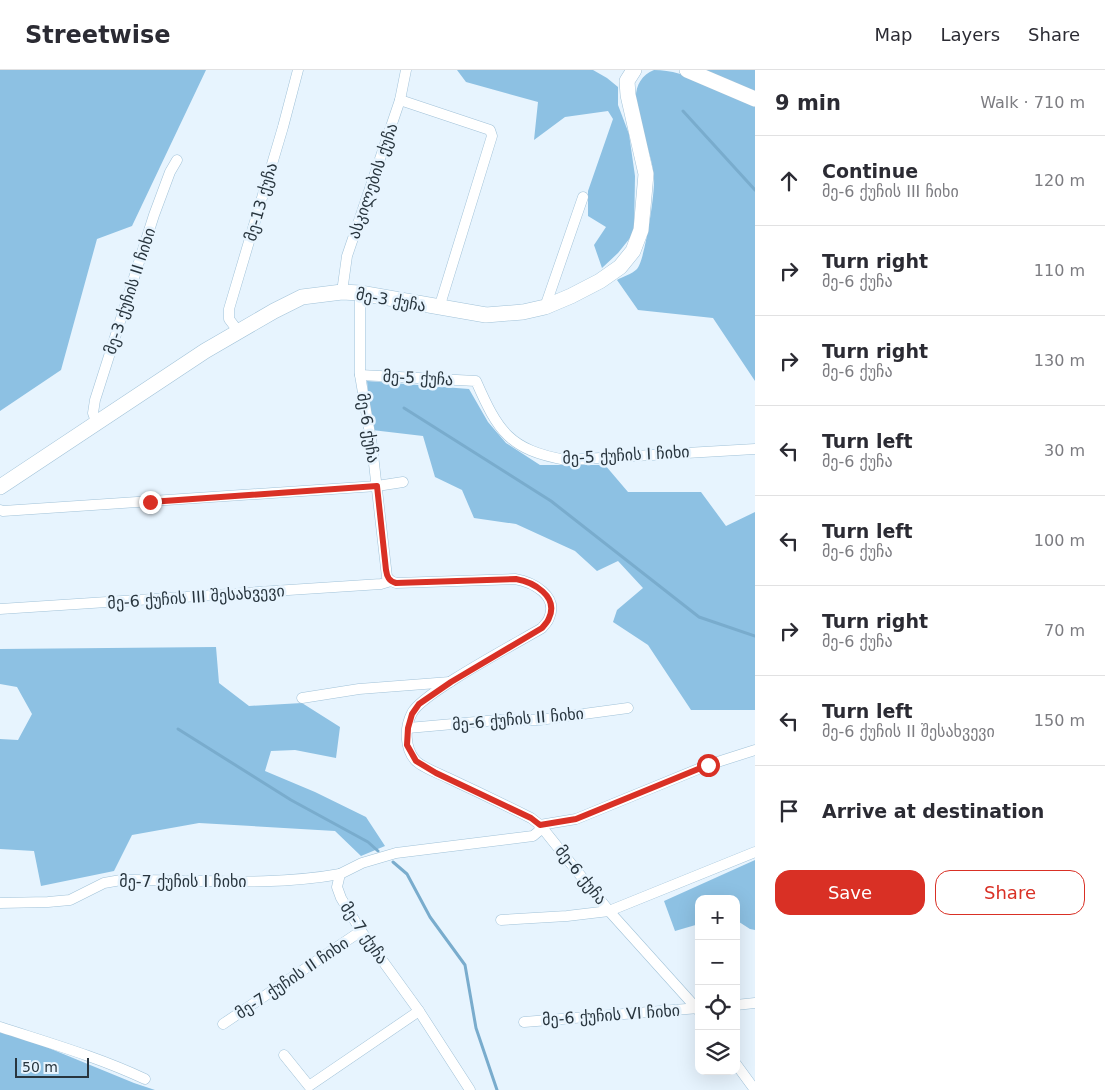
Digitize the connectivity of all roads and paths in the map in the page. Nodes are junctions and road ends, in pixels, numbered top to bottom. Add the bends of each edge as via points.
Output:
1 (298, 70) edge
2 (406, 70) edge
3 (634, 70) edge
4 (687, 70) edge
5 (755, 99) edge
6 (400, 100) junction
7 (177, 160) dead end
8 (583, 197) dead end
9 (342, 292) junction
10 (360, 293) junction
11 (545, 307) junction
12 (439, 308) junction
13 (238, 332) junction
14 (360, 375) junction
15 (476, 381) joint
16 (98, 424) junction
17 (755, 449) edge
18 (403, 482) dead end
19 (377, 486) junction
20 (0, 488) edge
21 (0, 510) edge
22 (391, 582) junction
23 (0, 609) edge
24 (451, 682) junction
25 (302, 698) dead end
26 (628, 708) dead end
27 (408, 728) junction
28 (755, 750) edge
29 (540, 825) junction
30 (755, 852) edge
31 (340, 874) junction
32 (0, 903) edge
33 (609, 911) junction
34 (502, 920) dead end
35 (361, 931) junction
36 (755, 1004) edge
37 (740, 1005) edge
38 (695, 1006) edge
39 (695, 1009) edge
40 (419, 1012) junction
41 (524, 1022) dead end
42 (223, 1024) dead end
43 (0, 1027) edge
44 (284, 1055) dead end
45 (740, 1069) edge
46 (145, 1078) dead end
47 (470, 1090) edge
48 (755, 1090) edge

1 - 13 street, მე-13 ქუჩა via 229,309 229,319
2 - 6 street, ასკილების ქუჩა
3 - 11 street, მე-3 ქუჩა via 628,82 628,95 646,174 640,230 633,252 620,267 600,281
4 - 5 street
6 - 9 street, ასკილების ქუჩა via 347,256
6 - 12 street via 490,130 492,136
7 - 16 street, მე-3 ქუჩის II ჩიხი via 154,215 95,400 93,413
8 - 11 street
9 - 10 street, მე-3 ქუჩა
9 - 13 street, მე-3 ქუჩა via 302,297
10 - 12 street, მე-3 ქუჩა
10 - 14 street, მე-6 ქუჩა
11 - 12 street, მე-3 ქუჩა via 486,315
13 - 16 street, მე-3 ქუჩა
14 - 15 street, მე-5 ქუჩა
14 - 19 street, მე-6 ქუჩა
15 - 17 street, მე-5 ქუჩის I ჩიხი via 491,415 505,434 543,456 566,460
16 - 20 street, მე-3 ქუჩა
18 - 19 street
19 - 21 street
19 - 22 street, მე-6 ქუჩა via 387,577
22 - 23 street, მე-6 ქუჩის III შესახვევი
22 - 24 street via 516,579 535,585 548,599 551,608 549,618 542,628
24 - 25 street via 359,689
24 - 27 street via 419,704
26 - 27 street, მე-6 ქუჩის II ჩიხი via 539,720
27 - 29 street, მე-6 ქუჩა via 407,745 416,761
28 - 29 street via 708,765 576,819
29 - 31 street via 533,836 396,853 362,863
29 - 33 street, მე-6 ქუჩა
30 - 33 street
31 - 32 street, მე-7 ქუჩის I ჩიხი via 254,881 121,880 104,883 70,900
31 - 35 street, მე-7 ქუჩა via 337,887 341,898
33 - 34 street
33 - 38 street, მე-6 ქუჩა
35 - 40 street, მე-7 ქუჩა
35 - 42 street, მე-7 ქუჩის II ჩიხი
36 - 37 street
39 - 41 street, მე-6 ქუჩის VI ჩიხი
40 - 44 street via 309,1086
40 - 47 street, მე-7 ქუჩა
43 - 46 street via 119,1066
45 - 48 street

